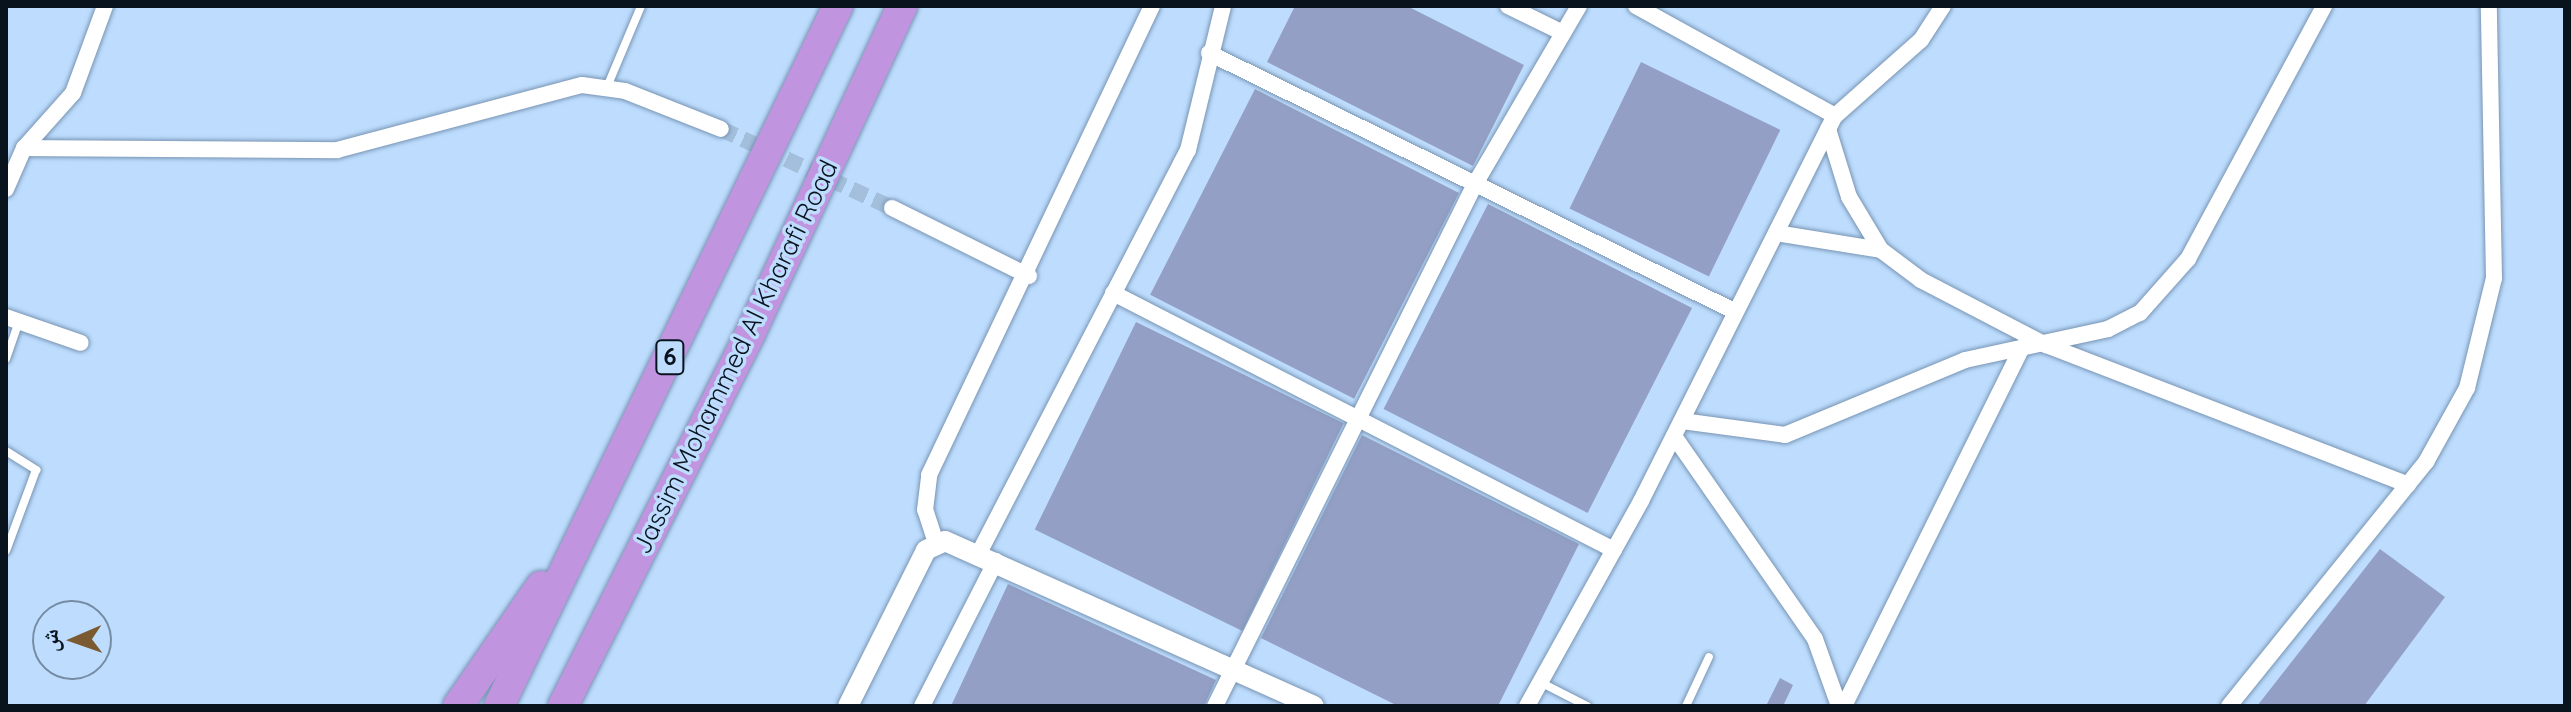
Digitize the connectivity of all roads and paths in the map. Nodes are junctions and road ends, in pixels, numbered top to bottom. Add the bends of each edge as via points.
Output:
1 (105, 6) edge
2 (641, 6) edge
3 (838, 6) edge
4 (902, 6) edge
5 (1152, 6) edge
6 (1223, 6) edge
7 (1508, 6) edge
8 (1579, 6) edge
9 (1636, 6) edge
10 (1943, 6) edge
11 (2324, 6) edge
12 (2489, 6) edge
13 (1563, 33) junction
14 (1209, 53) junction
15 (607, 87) junction
16 (1832, 123) junction
17 (721, 129) tunnel mouth
18 (24, 148) junction
19 (1475, 184) junction
20 (6, 189) edge
21 (892, 208) tunnel mouth
22 (1776, 233) junction
23 (1881, 250) junction
24 (1029, 276) junction
25 (1113, 293) junction
26 (1736, 312) junction
27 (13, 320) edge
28 (81, 343) dead end
29 (2046, 345) junction
30 (2022, 348) junction
31 (6, 359) edge
32 (1357, 420) junction
33 (1678, 429) junction
34 (6, 451) edge
35 (2408, 485) junction
36 (591, 517) junction
37 (936, 543) junction
38 (1614, 550) junction
39 (6, 551) edge
40 (987, 557) junction
41 (619, 594) junction
42 (1709, 657) dead end
43 (1235, 665) junction
44 (1540, 682) junction
45 (458, 706) edge
46 (499, 706) edge
47 (563, 706) edge
48 (586, 706) edge
49 (848, 706) edge
50 (922, 706) edge
51 (1215, 706) edge
52 (1314, 706) edge
53 (1527, 706) edge
54 (1587, 706) edge
55 (1686, 706) edge
56 (1842, 706) edge
57 (2229, 706) edge

1 - 18 street via 73,93
2 - 15 lane
3 - 36 highway, 6
4 - 41 highway, Jassim Mohammed Al Kharafi Road / 6
5 - 24 street
6 - 14 street
7 - 13 street
8 - 13 street
9 - 16 street
10 - 16 street via 1921,40
11 - 29 street via 2168,288 2108,329
12 - 35 street via 2495,158 2490,306 2461,400
13 - 19 street
14 - 19 street
14 - 25 street via 1195,133
15 - 17 street
15 - 18 street via 557,88 337,150
16 - 22 street
16 - 23 street via 1849,197
18 - 20 street
19 - 26 street
19 - 32 street
21 - 24 street
22 - 23 street
22 - 26 street
23 - 29 street via 1921,280
24 - 37 street via 929,475 925,510
25 - 32 street
25 - 40 street
26 - 33 street
27 - 28 street
27 - 31 lane
29 - 30 street
29 - 35 street
30 - 33 street via 1965,360 1785,435
30 - 56 street
32 - 38 street
32 - 43 street
33 - 38 street
33 - 56 street via 1815,639
34 - 39 lane via 36,470
35 - 57 street
36 - 45 highway
36 - 46 highway, 6
37 - 40 street
37 - 49 street
38 - 44 street
40 - 43 street
40 - 50 street
41 - 47 highway, Jassim Mohammed Al Kharafi Road / 6
41 - 48 highway
42 - 55 lane
43 - 51 street
43 - 52 street
44 - 53 street
44 - 54 lane

